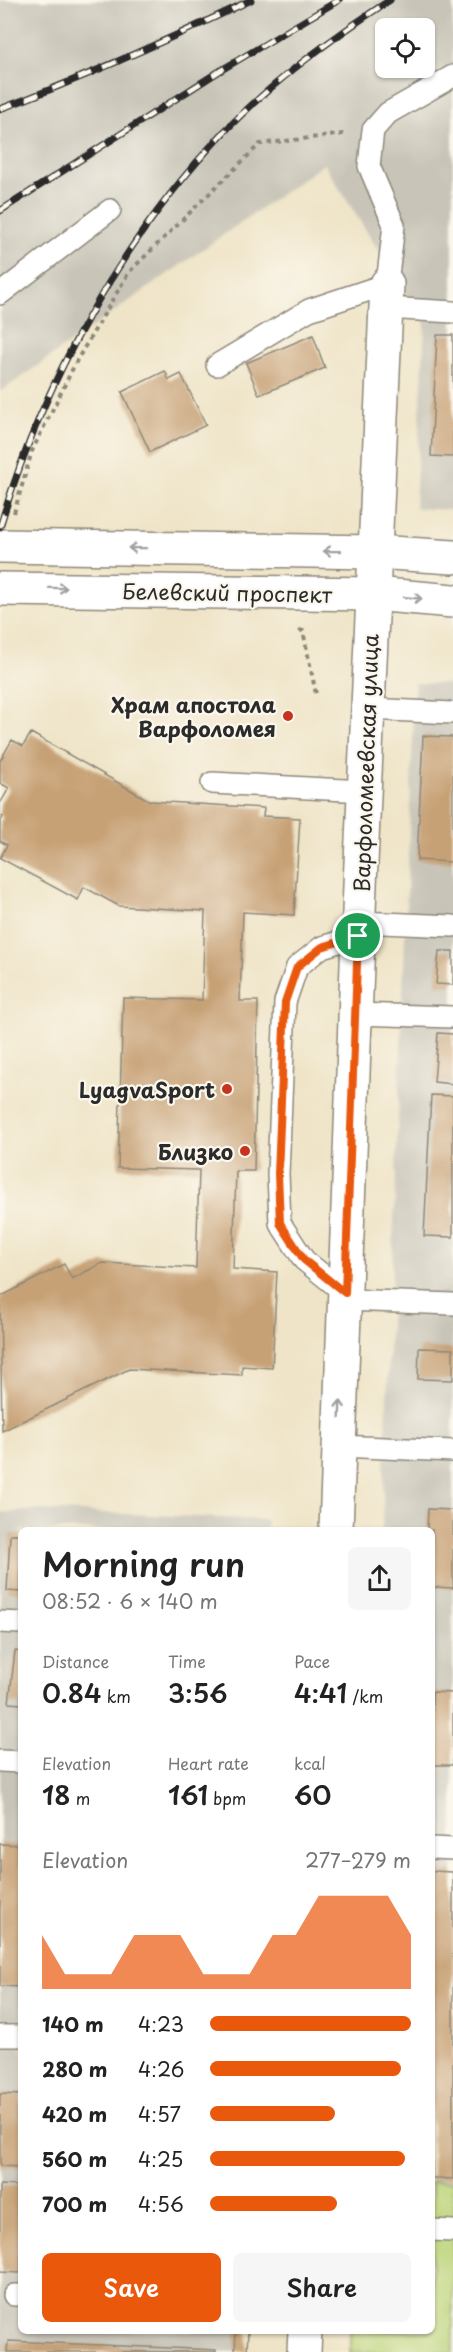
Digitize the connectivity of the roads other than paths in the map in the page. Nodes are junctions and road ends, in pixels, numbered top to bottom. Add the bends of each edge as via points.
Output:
1 (453, 76) edge
2 (110, 210) dead end
3 (0, 294) edge
4 (387, 296) junction
5 (453, 312) edge
6 (217, 365) dead end
7 (4, 546) edge
8 (375, 552) junction
9 (453, 557) edge
10 (0, 589) edge
11 (373, 594) junction
12 (453, 601) edge
13 (368, 709) junction
14 (453, 713) edge
15 (212, 783) dead end
16 (364, 791) junction
17 (453, 926) edge
18 (359, 929) junction
19 (356, 1014) junction
20 (453, 1017) edge
21 (345, 1296) junction
22 (453, 1304) edge
23 (339, 1446) junction
24 (453, 1451) edge
25 (336, 1527) edge
26 (0, 1622) edge
27 (18, 1623) edge
28 (0, 1761) edge
29 (18, 1762) edge
30 (435, 1848) edge
31 (453, 1849) edge
32 (0, 2036) edge
33 (18, 2036) edge
34 (435, 2230) edge
35 (453, 2231) edge
36 (304, 2334) edge
37 (304, 2352) edge

1 - 4 lane via 388,112 373,130 369,166 394,225
2 - 3 lane
4 - 5 lane
4 - 6 lane via 309,310
4 - 8 street, Варфоломеевская улица
8 -> 7 street, Белевский проспект
8 - 9 street, Белевский проспект
8 - 11 street, Варфоломеевская улица
10 -> 11 street, Белевский проспект
11 -> 12 street, Белевский проспект
11 - 13 street, Варфоломеевская улица
13 - 14 lane
13 - 16 street, Варфоломеевская улица
15 - 16 lane
16 - 18 street, Варфоломеевская улица
17 - 18 lane
18 - 19 street, Варфоломеевская улица
18 - 21 lane via 322,947 297,967 285,1002 278,1174 280,1223 304,1260
19 - 20 lane
19 - 21 street, Варфоломеевская улица
21 - 22 lane
23 -> 21 street, Варфоломеевская улица
23 - 24 lane
23 - 25 street, Варфоломеевская улица
26 - 27 lane
28 - 29 lane
30 - 31 lane
32 - 33 lane
34 - 35 lane
36 - 37 street

